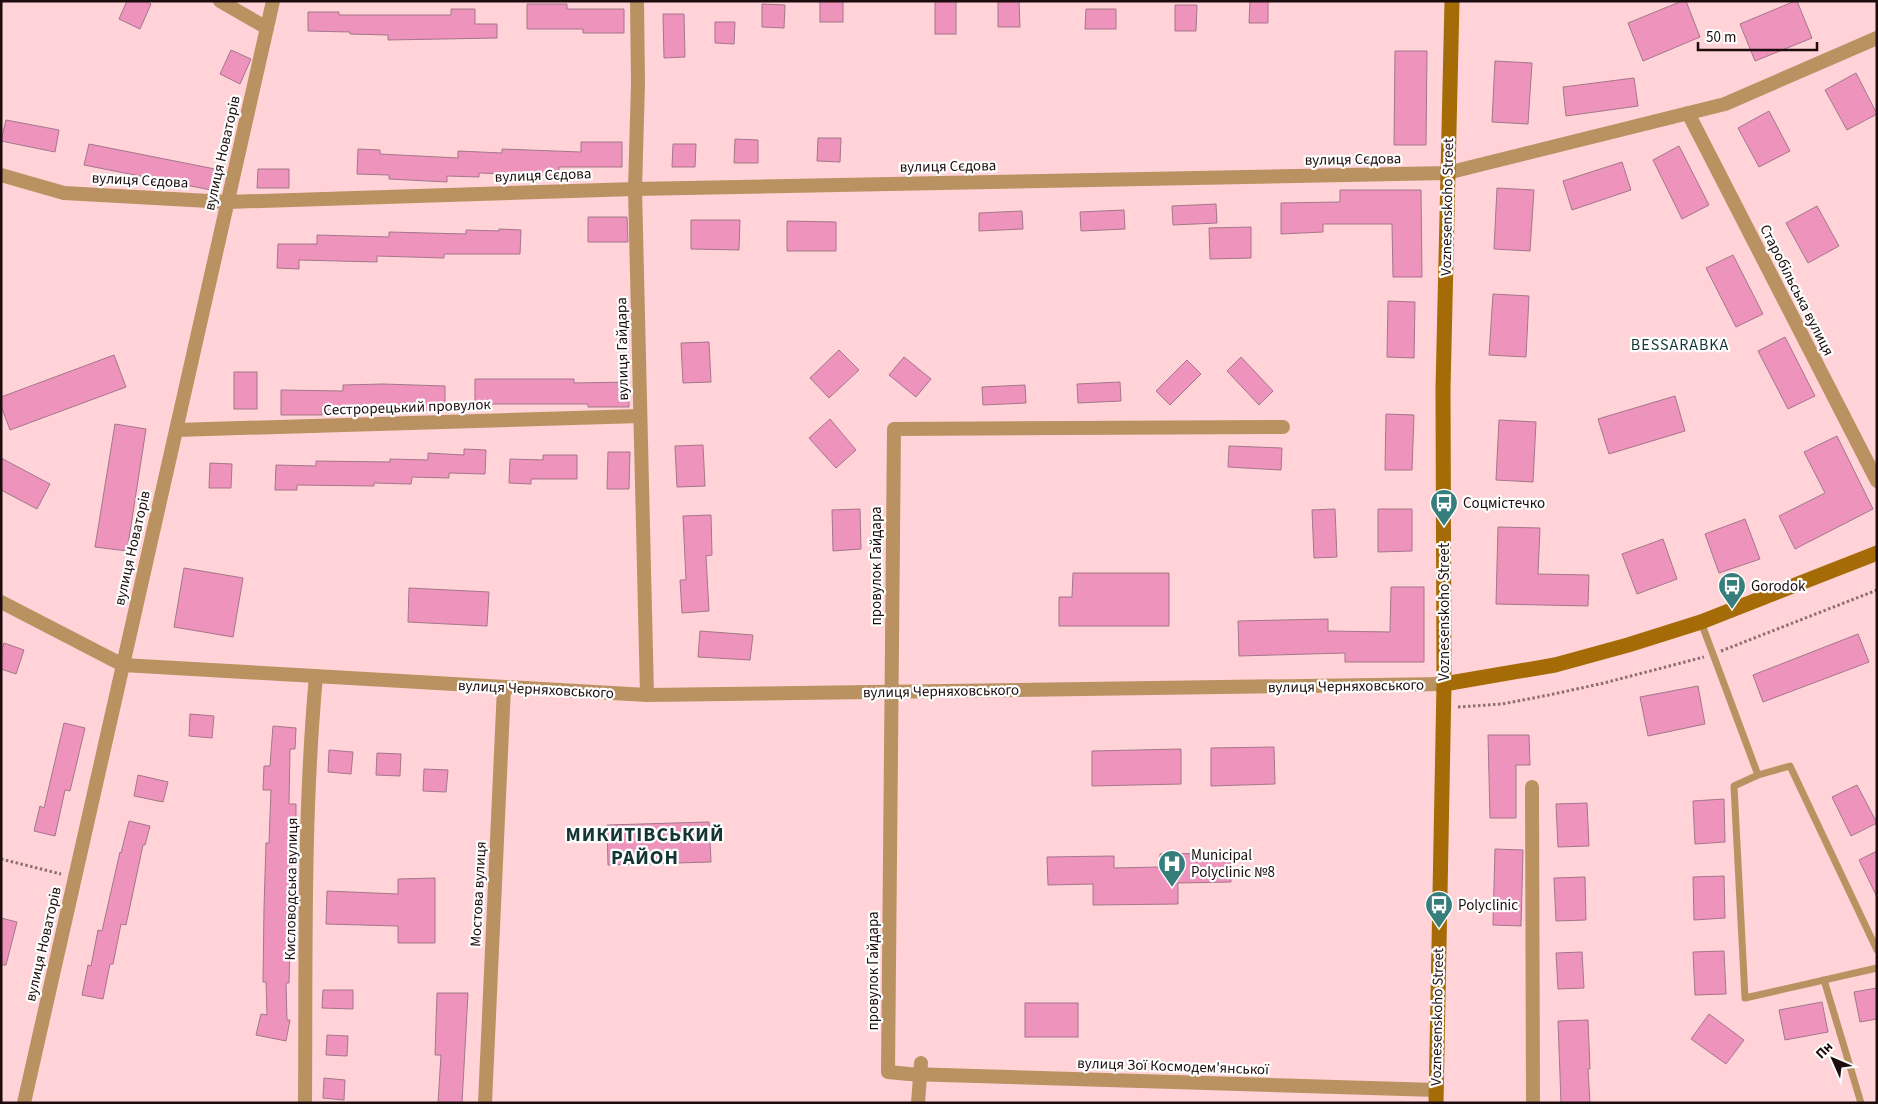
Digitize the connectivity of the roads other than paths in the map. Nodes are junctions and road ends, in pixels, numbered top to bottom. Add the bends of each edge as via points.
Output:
1 (220, 1) edge
2 (272, 1) edge
3 (638, 1) edge
4 (1452, 1) edge
5 (267, 28) junction
6 (1877, 38) edge
7 (1688, 113) junction
8 (1447, 174) junction
9 (1, 175) edge
10 (635, 189) junction
11 (227, 202) junction
12 (640, 416) junction
13 (1283, 427) dead end
14 (176, 430) junction
15 (1877, 481) edge
16 (1877, 553) edge
17 (1, 602) edge
18 (1701, 622) junction
19 (123, 666) junction
20 (316, 676) junction
21 (1444, 684) junction
22 (504, 687) junction
23 (892, 692) junction
24 (647, 695) junction
25 (1758, 775) junction
26 (1532, 788) dead end
27 (1877, 950) edge
28 (1877, 968) edge
29 (1824, 980) junction
30 (917, 1071) junction
31 (1436, 1096) edge
32 (24, 1103) edge
33 (304, 1103) edge
34 (485, 1103) edge
35 (918, 1103) edge
36 (1533, 1103) edge
37 (1861, 1103) edge

1 - 5 street
2 - 5 street, вулиця Новаторів
3 - 10 street, вулиця Гайдара
4 - 8 main road, Voznesenskoho Street
5 - 11 street, вулиця Новаторів
6 - 7 street, вулиця Сєдова via 1725,104
7 - 8 street, вулиця Сєдова
7 - 15 street, Старобільська вулиця
8 - 10 street, вулиця Сєдова
8 - 21 main road, Voznesenskoho Street via 1443,389
9 - 11 street, вулиця Сєдова via 64,192
10 - 11 street, вулиця Сєдова
10 - 12 street, вулиця Гайдара
11 - 14 street, вулиця Новаторів
12 - 14 street, Сестрорецький провулок
12 - 24 street, вулиця Гайдара
13 - 23 street, провулок Гайдара via 894,429
14 - 19 street, вулиця Новаторів
16 - 18 main road, вулиця Черняховського
17 - 19 street, вулиця Черняховського
18 - 21 main road, вулиця Черняховського via 1555,664
18 - 25 lane
19 - 20 street, вулиця Черняховського
19 - 32 street, вулиця Новаторів
20 - 22 street, вулиця Черняховського
20 - 33 street, Кисловодська вулиця via 308,817
21 - 23 street, вулиця Черняховського
21 - 31 main road, Voznesenskoho Street
22 - 24 street, вулиця Черняховського
22 - 34 street, Мостова вулиця
23 - 24 street, вулиця Черняховського
23 - 30 street, провулок Гайдара via 888,1072
25 - 27 lane via 1790,766
25 - 29 lane via 1734,786 1745,998
26 - 36 street
28 - 29 lane
29 - 37 lane
30 - 31 street, вулиця Зої Космодем'янської
30 - 35 street

